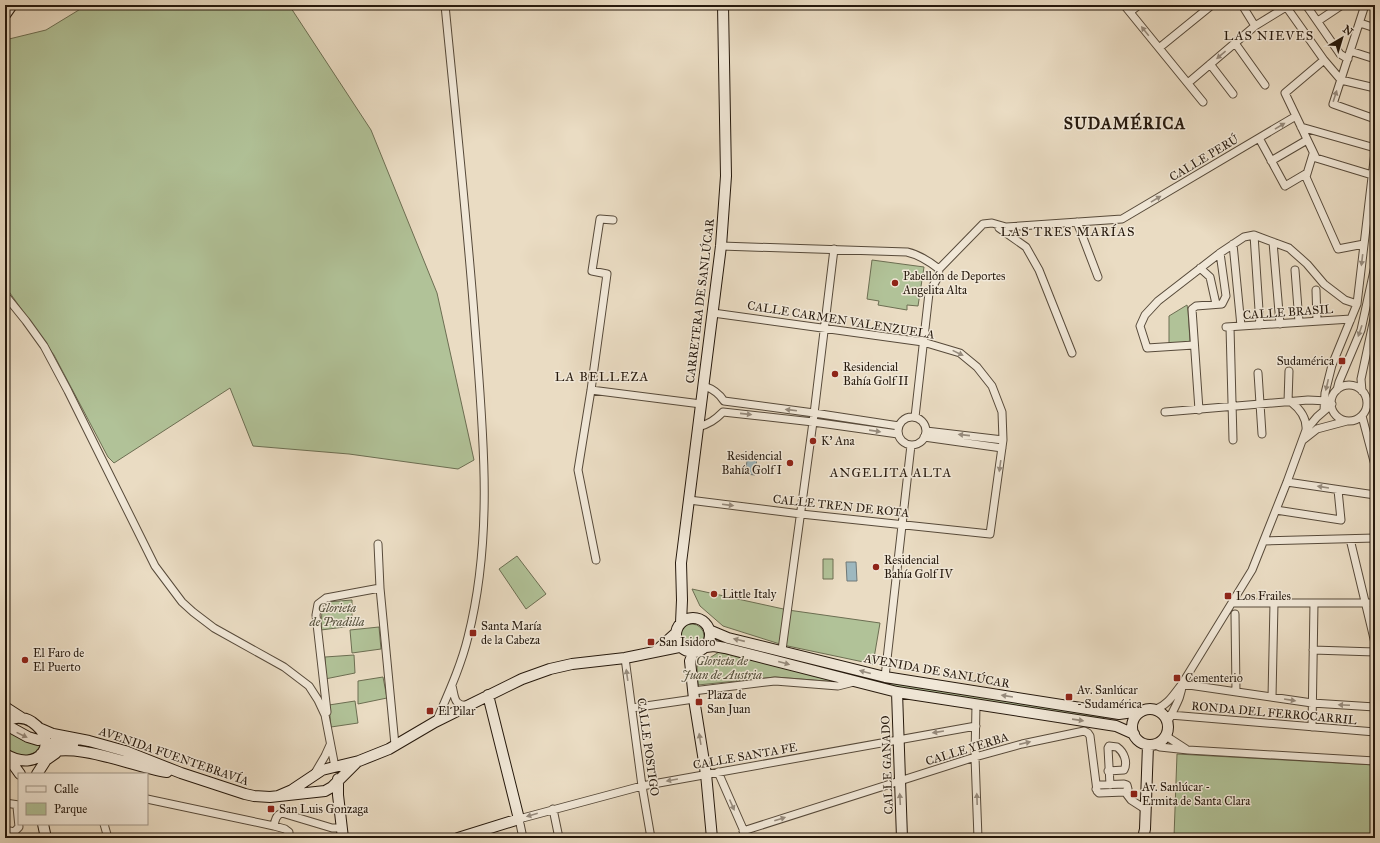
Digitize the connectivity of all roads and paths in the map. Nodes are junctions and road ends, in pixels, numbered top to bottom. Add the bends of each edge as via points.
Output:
1 (12, 5) edge
2 (445, 5) edge
3 (723, 5) edge
4 (1124, 5) edge
5 (1138, 5) edge
6 (1212, 5) edge
7 (1242, 5) edge
8 (1294, 5) edge
9 (1306, 5) edge
10 (1342, 5) edge
11 (1365, 5) edge
12 (1286, 7) edge
13 (1130, 12) junction
14 (5, 15) edge
15 (1318, 21) junction
16 (1360, 23) junction
17 (1255, 26) junction
18 (1375, 28) edge
19 (1235, 43) junction
20 (1159, 48) junction
21 (1350, 51) junction
22 (1348, 59) junction
23 (1375, 59) edge
24 (1324, 60) junction
25 (1210, 64) junction
26 (1341, 80) junction
27 (1188, 83) junction
28 (1265, 85) dead end
29 (1375, 88) edge
30 (1233, 94) dead end
31 (1203, 102) dead end
32 (1296, 116) junction
33 (1375, 119) edge
34 (1301, 127) junction
35 (1259, 138) junction
36 (1307, 140) junction
37 (1375, 148) edge
38 (1375, 152) edge
39 (1313, 154) junction
40 (1271, 161) junction
41 (1307, 173) junction
42 (1372, 175) junction
43 (613, 220) dead end
44 (1077, 222) junction
45 (992, 223) junction
46 (1254, 235) junction
47 (1273, 242) junction
48 (1233, 244) junction
49 (1364, 244) junction
50 (721, 246) junction
51 (834, 249) junction
52 (1220, 253) junction
53 (1375, 266) edge
54 (1200, 268) junction
55 (939, 269) junction
56 (1295, 270) dead end
57 (1098, 277) dead end
58 (1316, 290) dead end
59 (5, 295) edge
60 (1216, 304) junction
61 (1356, 304) junction
62 (713, 313) junction
63 (1375, 314) edge
64 (1350, 319) junction
65 (1318, 321) junction
66 (1299, 322) junction
67 (1280, 324) junction
68 (1260, 325) junction
69 (1241, 326) junction
70 (824, 327) junction
71 (923, 342) junction
72 (1194, 345) junction
73 (1072, 353) dead end
74 (1289, 371) dead end
75 (1258, 373) dead end
76 (704, 386) junction
77 (591, 390) junction
78 (1337, 390) junction
79 (1362, 391) junction
80 (724, 401) junction
81 (1290, 402) junction
82 (1329, 402) junction
83 (701, 404) junction
84 (1260, 404) junction
85 (1232, 407) junction
86 (1199, 410) junction
87 (723, 412) junction
88 (1165, 412) dead end
89 (814, 413) junction
90 (1362, 416) junction
91 (915, 417) junction
92 (1347, 421) junction
93 (813, 422) junction
94 (899, 426) junction
95 (698, 427) junction
96 (1306, 430) junction
97 (898, 434) junction
98 (925, 434) junction
99 (1262, 434) dead end
100 (1003, 440) junction
101 (1233, 440) dead end
102 (1303, 440) junction
103 (911, 445) junction
104 (1002, 448) junction
105 (1374, 456) edge
106 (1375, 465) edge
107 (1287, 482) junction
108 (1338, 490) junction
109 (1375, 495) edge
110 (689, 500) junction
111 (1276, 510) junction
112 (801, 514) junction
113 (901, 524) junction
114 (990, 534) joint
115 (1350, 538) junction
116 (1375, 538) edge
117 (1264, 541) junction
118 (378, 544) dead end
119 (596, 560) dead end
120 (380, 588) junction
121 (682, 600) junction
122 (1232, 603) junction
123 (1274, 603) junction
124 (1314, 603) junction
125 (1366, 603) junction
126 (1375, 603) edge
127 (1235, 614) dead end
128 (700, 620) junction
129 (681, 623) junction
130 (709, 630) junction
131 (676, 633) junction
132 (1375, 643) edge
133 (679, 647) junction
134 (706, 647) junction
135 (782, 650) junction
136 (1313, 650) junction
137 (655, 652) junction
138 (1375, 652) edge
139 (693, 653) junction
140 (624, 658) junction
141 (885, 677) junction
142 (857, 682) junction
143 (323, 683) junction
144 (1182, 684) junction
145 (309, 686) junction
146 (452, 686) junction
147 (897, 692) junction
148 (1236, 692) junction
149 (488, 695) junction
150 (694, 695) junction
151 (1272, 697) junction
152 (455, 699) junction
153 (445, 701) junction
154 (1312, 703) junction
155 (469, 705) junction
156 (976, 705) junction
157 (5, 707) edge
158 (1375, 707) edge
159 (632, 708) junction
160 (1156, 709) junction
161 (1141, 711) junction
162 (22, 718) junction
163 (1169, 718) junction
164 (326, 721) junction
165 (436, 722) junction
166 (7, 723) edge
167 (976, 726) junction
168 (1312, 727) junction
169 (39, 728) junction
170 (1375, 732) edge
171 (1134, 734) junction
172 (1166, 736) junction
173 (899, 739) junction
174 (38, 740) dead end
175 (330, 743) junction
176 (395, 745) junction
177 (1151, 745) junction
178 (56, 747) junction
179 (1188, 750) junction
180 (6, 755) edge
181 (38, 757) junction
182 (975, 757) junction
183 (359, 761) junction
184 (1375, 761) edge
185 (335, 767) junction
186 (1108, 771) dead end
187 (718, 772) junction
188 (19, 773) edge
189 (33, 773) edge
190 (38, 773) edge
191 (181, 773) junction
192 (315, 774) junction
193 (706, 776) junction
194 (338, 782) junction
195 (900, 782) junction
196 (1110, 785) junction
197 (642, 786) junction
198 (1096, 789) junction
199 (320, 792) junction
200 (1124, 792) junction
201 (278, 796) junction
202 (148, 799) edge
203 (5, 803) edge
204 (18, 806) edge
205 (552, 809) junction
206 (1146, 809) junction
207 (339, 811) junction
208 (18, 817) edge
209 (519, 819) junction
210 (19, 825) edge
211 (43, 825) edge
212 (104, 825) edge
213 (274, 826) junction
214 (5, 830) edge
215 (743, 831) junction
216 (15, 835) edge
217 (341, 835) edge
218 (1145, 835) edge
219 (46, 838) edge
220 (108, 838) edge
221 (290, 838) edge
222 (458, 838) edge
223 (523, 838) edge
224 (559, 838) edge
225 (651, 838) edge
226 (710, 838) edge
227 (748, 838) edge
228 (902, 838) edge
229 (978, 838) edge

1 - 14 main road
2 - 146 street via 469,237 483,426 484,494 481,564 474,609 468,638
3 - 50 main road, CARRETERA DE SANLÚCAR via 726,176
4 - 13 street
5 - 13 street
6 - 20 street
7 - 17 street
8 - 12 street
9 - 15 street
10 - 15 street
11 - 16 street
12 - 17 street
12 - 24 street
20 -> 13 street
15 - 22 street via 1340,54
16 - 18 street
16 - 21 street
17 - 19 street
19 -> 25 street
19 - 28 street
20 - 27 street
21 - 22 street
21 - 23 street
22 - 26 street
24 - 26 street
24 - 32 street via 1285,93
25 - 27 street
25 - 30 street
26 - 29 street
33 -> 26 street via 1333,104
27 - 31 street
32 - 34 street
35 -> 32 street, CALLE PERÚ
34 - 36 street
34 - 37 street
35 - 40 street
44 -> 35 street, CALLE PERÚ via 1122,219
36 - 39 street
36 - 40 street
38 - 42 street
39 - 41 street
39 - 42 street via 1316,158
40 - 41 street via 1285,186
41 - 49 street via 1306,177 1338,249
42 - 49 street
43 - 77 street via 600,220 592,271 607,274
44 - 45 street via 1006,227
44 - 57 street
45 - 55 street via 983,224
45 - 73 street via 1026,248 1039,270
46 - 47 street
46 - 48 street via 1244,237
46 - 68 street
47 - 61 street via 1289,248 1324,284 1345,300
47 - 67 street
48 - 52 street
48 - 69 street
49 -> 61 street
50 - 51 street
50 - 62 main road, CARRETERA DE SANLÚCAR
51 - 55 street via 907,252 919,255
51 - 70 street
52 - 54 street
52 - 60 street via 1226,296 1222,304
53 -> 78 street via 1361,330 1338,382
54 - 60 street via 1210,277
54 - 72 street via 1158,300 1140,326 1147,348
55 - 71 street via 938,277 929,293
56 - 66 street
58 - 65 street
59 - 145 street via 44,346 155,566 173,592 214,628 294,674
60 - 72 street via 1196,306 1192,309
61 - 64 street
62 - 70 street, CALLE CARMEN VALENZUELA
62 - 76 main road, CARRETERA DE SANLÚCAR
63 - 79 street via 1361,379
64 - 65 street, CALLE BRASIL
64 -> 82 street via 1332,365 1325,393
65 - 66 street, CALLE BRASIL
66 - 67 street, CALLE BRASIL
67 - 68 street, CALLE BRASIL
68 - 69 street, CALLE BRASIL
69 - 85 street, CALLE BRASIL via 1228,327
70 - 71 street, CALLE CARMEN VALENZUELA
70 - 89 street
71 - 91 street
71 -> 100 street, CALLE CARMEN VALENZUELA via 960,353 977,367 992,386 1002,412
72 - 86 street
74 - 81 street
75 - 84 street
76 - 80 street via 713,389
76 - 83 main road, CARRETERA DE SANLÚCAR
77 - 83 street
77 - 119 street via 578,470
78 - 79 street via 1348,385
78 - 82 street
79 - 90 street via 1367,399 1367,405
80 - 87 street
89 -> 80 street
81 - 82 street
81 - 84 street
81 - 96 street via 1297,406 1302,414
82 - 92 street via 1333,412
82 - 96 street
83 - 95 main road, CARRETERA DE SANLÚCAR
84 - 85 street
84 - 99 street
85 - 86 street
85 - 101 street
86 - 88 street
87 -> 93 street
87 - 95 street via 709,424
89 - 93 street
89 - 94 street
90 - 92 street
90 - 105 street
91 - 94 street via 909,417
91 - 98 street via 923,423
92 - 102 street via 1317,429
93 -> 97 street
93 - 112 street
94 - 97 street
95 - 110 main road, CARRETERA DE SANLÚCAR
96 - 102 street
97 - 103 street via 901,440
100 -> 98 street
98 - 103 street via 920,442
98 - 104 street
100 - 104 street, CALLE CARMEN VALENZUELA
102 - 107 street
103 - 113 street
104 -> 114 street, CALLE CARMEN VALENZUELA
105 - 106 street
108 -> 107 street
107 - 111 street
108 - 109 street
108 - 111 street via 1341,520
110 -> 112 street, CALLE TREN DE ROTA
110 - 121 main road, CARRETERA DE SANLÚCAR via 681,563
111 - 117 street
112 - 113 street, CALLE TREN DE ROTA
112 - 135 street
113 - 114 street, CALLE TREN DE ROTA
113 - 141 street
115 - 116 street
115 - 117 street
115 - 125 street
117 - 122 street via 1252,570
118 - 120 street
120 - 143 street via 326,598 318,604 316,616
120 - 176 street
121 - 128 main road
121 - 129 main road, CARRETERA DE SANLÚCAR
122 - 123 street
122 - 144 street
123 - 124 street
123 - 151 street
124 - 125 street
124 - 136 street
125 - 126 street
125 - 132 street
127 - 148 street
128 - 129 main road via 690,618
128 - 130 main road
129 - 131 main road
130 - 134 main road via 710,637
135 -> 130 main road, AVENIDA DE SANLÚCAR via 728,638
131 - 133 main road
131 - 137 main road
133 - 137 main road
133 - 139 main road
134 - 139 main road
134 -> 142 main road, AVENIDA DE SANLÚCAR via 725,648
141 -> 135 main road, AVENIDA DE SANLÚCAR
136 - 138 street
136 - 154 street
137 - 140 main road
139 - 150 main road via 690,661
140 - 149 main road via 550,669
159 -> 140 street, CALLE POSTIGO
161 -> 141 main road, AVENIDA DE SANLÚCAR via 1119,714
142 - 147 main road, AVENIDA DE SANLÚCAR
142 - 150 street via 838,686 775,681
143 - 145 street via 318,687
143 - 164 street
144 - 148 street
144 - 160 street via 1163,707
144 - 163 street via 1180,698
145 - 164 street
146 - 152 street
146 - 153 street
147 - 156 main road, AVENIDA DE SANLÚCAR
147 - 173 main road, CALLE GANADO
148 - 151 street
149 - 155 main road
149 - 209 main road
150 - 159 street
193 -> 150 main road
151 -> 154 street
152 - 153 street
152 - 155 street via 460,704
153 - 165 street
158 -> 154 street
154 - 168 street
155 - 165 main road
156 - 167 street
156 -> 171 main road, AVENIDA DE SANLÚCAR via 1116,726
157 - 162 main road, AVENIDA FUENTEBRAVÍA
159 - 197 street, CALLE POSTIGO
160 - 161 main road
160 - 163 main road
161 - 171 main road via 1133,721
162 - 166 main road via 11,718
162 - 169 main road, AVENIDA FUENTEBRAVÍA
163 - 168 street, RONDA DEL FERROCARRIL
163 - 172 main road
164 - 175 street
165 - 176 main road
166 -> 174 main road via 22,735
167 -> 173 street, CALLE SANTA FE
167 - 182 street
168 - 170 street, RONDA DEL FERROCARRIL
169 - 181 main road via 45,737 45,747
169 - 191 main road, AVENIDA FUENTEBRAVÍA via 53,734 125,751
171 - 177 main road via 1138,741
172 - 177 main road via 1159,743
172 - 179 street
173 - 187 street, CALLE SANTA FE
173 - 195 main road, CALLE GANADO
175 - 185 street
175 - 192 street via 326,756
176 - 183 main road
177 - 179 street
177 - 206 main road
178 - 181 main road
178 - 190 main road
178 - 191 main road via 93,748
179 - 184 street
180 - 181 main road via 21,761
180 - 188 main road
181 - 189 main road via 32,765
182 - 195 street, CALLE YERBA
182 -> 198 street, CALLE YERBA via 1084,731 1090,736
229 -> 182 street
183 - 185 main road
183 - 194 main road
185 - 192 main road
185 - 194 main road
186 - 196 street
187 - 193 street, CALLE SANTA FE
187 -> 215 street
191 - 201 main road, AVENIDA FUENTEBRAVÍA via 245,794 261,797
192 - 199 main road via 315,787
192 - 201 main road, AVENIDA FUENTEBRAVÍA
193 -> 197 street, CALLE SANTA FE
193 - 226 main road
194 - 199 main road
194 - 207 main road
215 -> 195 street, CALLE YERBA
228 -> 195 main road, CALLE GANADO
196 - 198 street via 1098,785
196 - 200 street via 1127,785 1128,789
197 - 205 street, CALLE SANTA FE
197 - 225 street, CALLE POSTIGO
198 - 200 street via 1099,793
199 - 201 main road, AVENIDA FUENTEBRAVÍA
199 - 207 main road via 333,800
200 - 206 street via 1131,800
202 - 213 street
203 - 204 street
204 - 208 street
205 -> 209 street, CALLE SANTA FE
205 - 224 street
206 - 218 main road
207 - 217 main road
209 - 222 main road
209 - 223 street
210 - 216 street
211 - 219 main road
212 - 220 street
213 - 217 street via 276,817 282,813 332,828
213 - 221 street via 285,829 289,832
214 - 216 street
215 - 227 street

